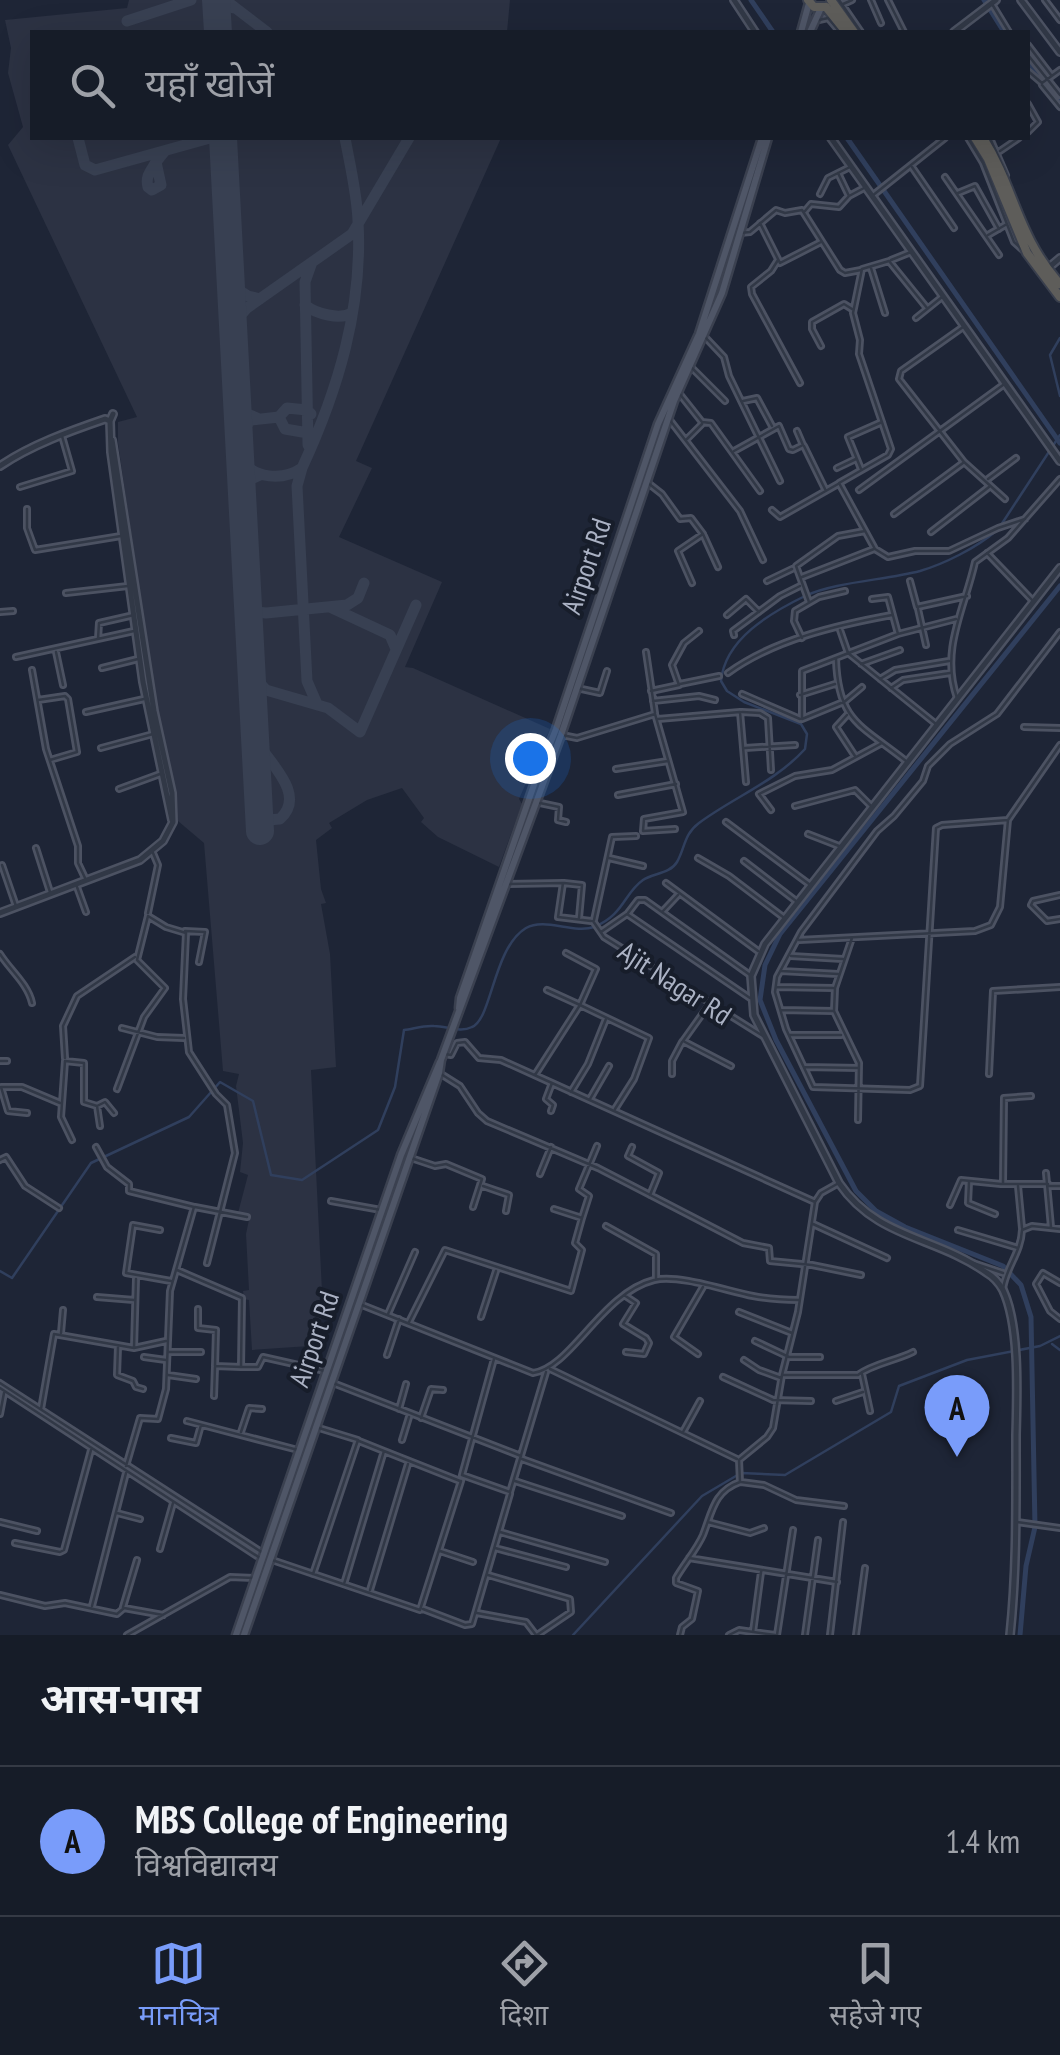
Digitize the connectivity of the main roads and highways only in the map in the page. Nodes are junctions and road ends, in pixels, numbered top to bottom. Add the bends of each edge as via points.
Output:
1 (809, 2) edge
2 (832, 3) edge
3 (812, 28) edge
4 (801, 30) edge
5 (842, 30) edge
6 (856, 30) edge
7 (764, 140) edge
8 (764, 140) edge
9 (973, 140) edge
10 (987, 140) edge
11 (1046, 272) junction
12 (1060, 284) edge
13 (1060, 297) edge
14 (459, 1012) junction
15 (442, 1057) junction
16 (355, 1302) junction
17 (265, 1557) junction
18 (236, 1635) edge
19 (244, 1635) edge

1 - 2 highway
1 - 4 main road
2 - 3 main road
2 - 5 highway
2 - 6 highway
7 - 14 main road via 722,293 668,418
8 - 14 main road, Airport Rd via 698,334 658,424
9 - 11 highway via 988,160 1026,253
10 - 11 highway
11 - 12 highway
11 - 13 highway
14 - 15 main road
15 - 16 main road
15 - 16 main road, Airport Rd via 382,1210
16 - 17 main road, Airport Rd
16 - 17 main road via 317,1427
17 - 18 main road, Airport Rd
17 - 19 main road

